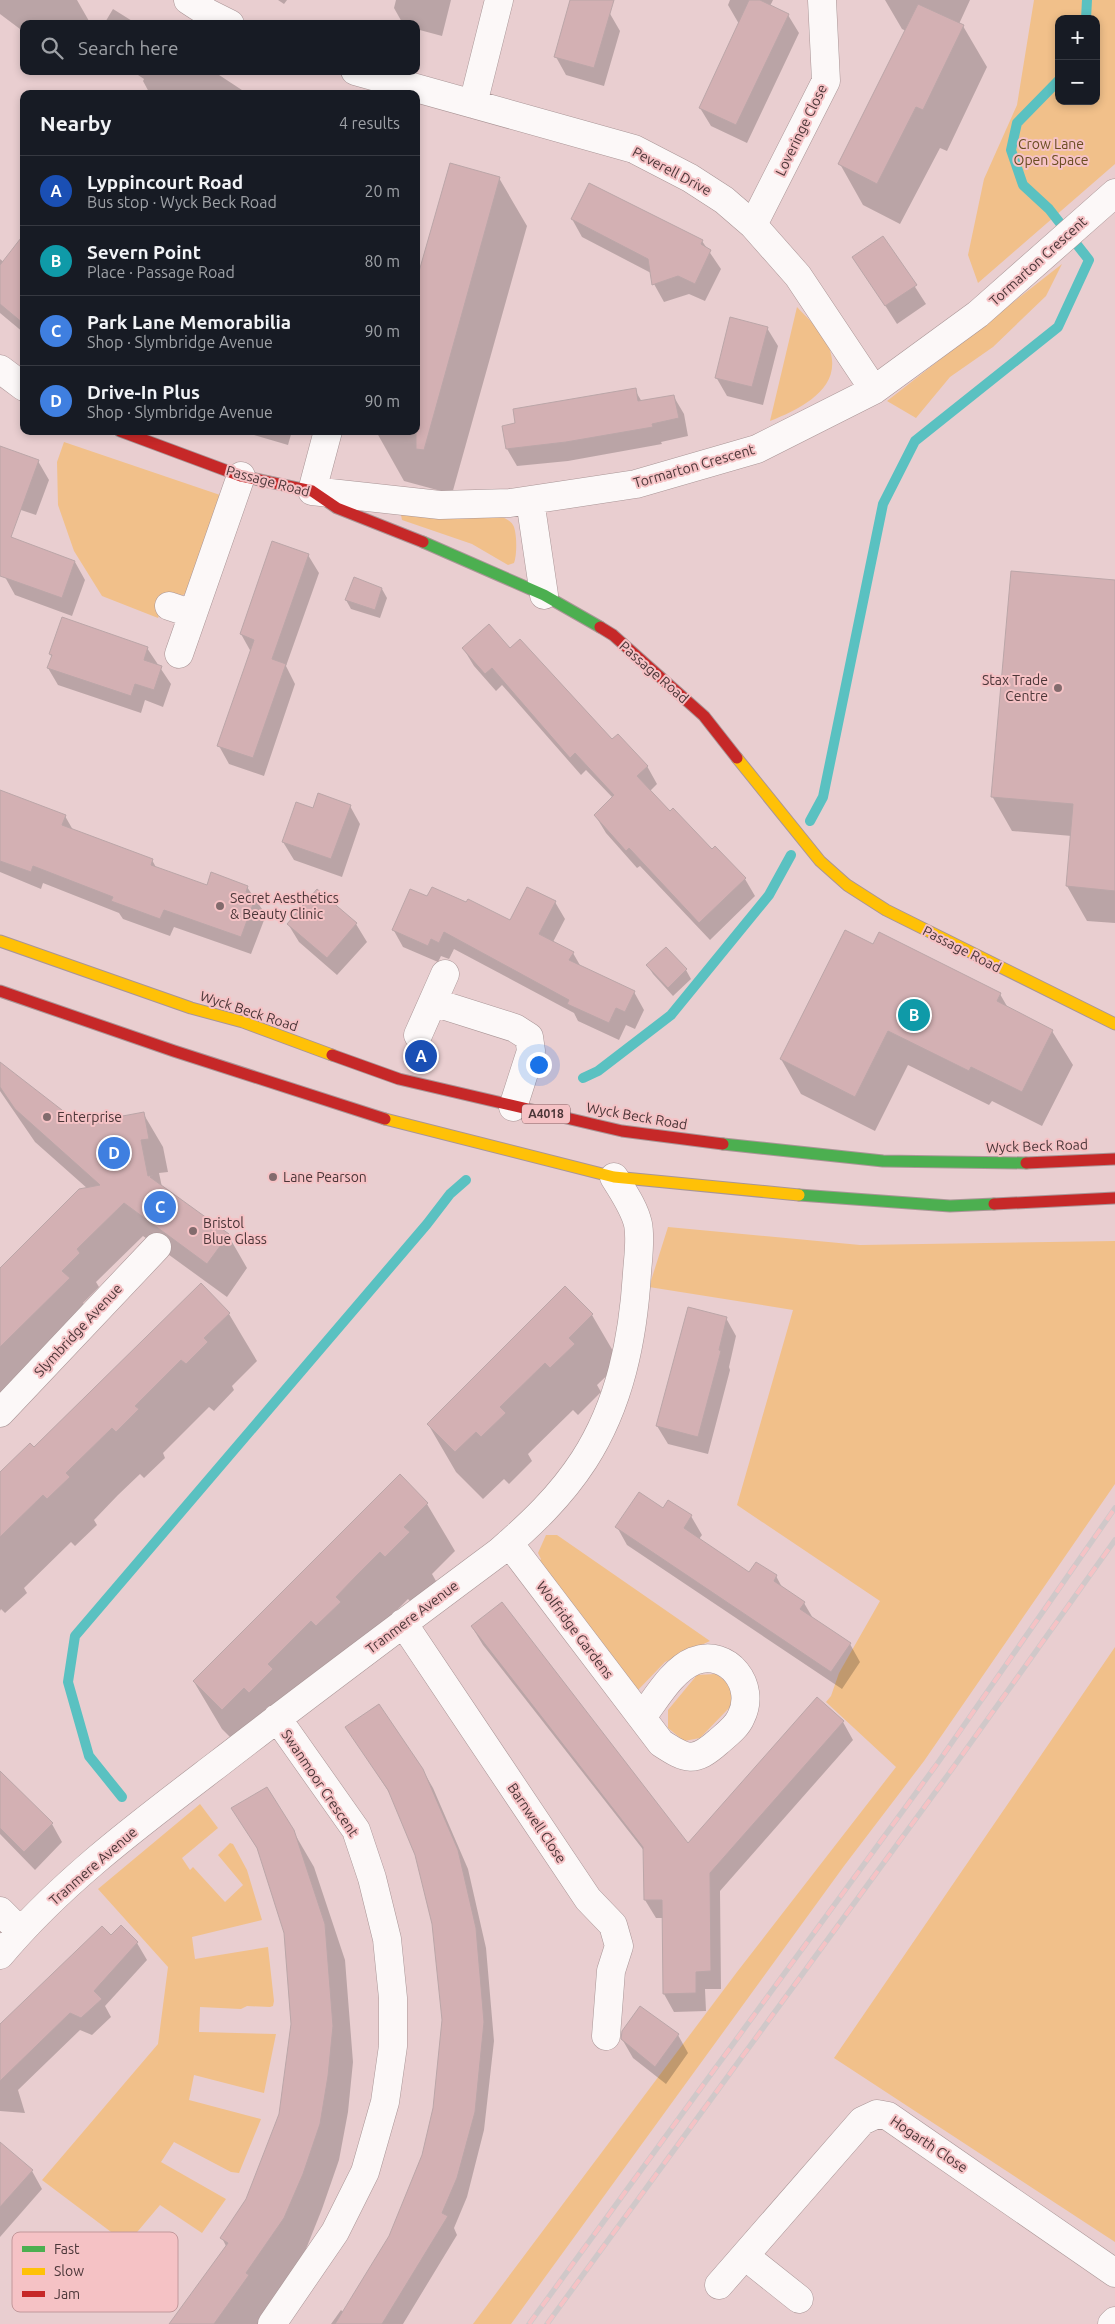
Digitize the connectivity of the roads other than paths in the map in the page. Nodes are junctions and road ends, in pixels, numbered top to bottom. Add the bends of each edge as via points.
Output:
1 (188, 0) edge
2 (499, 0) edge
3 (822, 0) edge
4 (222, 20) edge
5 (365, 75) edge
6 (403, 90) edge
7 (420, 96) edge
8 (473, 104) junction
9 (1106, 201) edge
10 (753, 225) junction
11 (0, 368) edge
12 (20, 384) edge
13 (0, 386) edge
14 (874, 390) junction
15 (20, 391) edge
16 (131, 435) edge
17 (327, 435) edge
18 (241, 476) junction
19 (312, 491) junction
20 (530, 500) junction
21 (544, 595) junction
22 (179, 654) dead end
23 (0, 941) edge
24 (445, 974) dead end
25 (0, 991) edge
26 (433, 1002) junction
27 (1115, 1024) edge
28 (418, 1035) dead end
29 (513, 1107) junction
30 (1115, 1159) edge
31 (614, 1177) junction
32 (1115, 1198) edge
33 (157, 1247) dead end
34 (0, 1413) edge
35 (509, 1543) junction
36 (403, 1623) junction
37 (642, 1717) dead end
38 (277, 1718) junction
39 (0, 1911) edge
40 (20, 1931) junction
41 (0, 1955) edge
42 (606, 2036) dead end
43 (744, 2256) junction
44 (1115, 2272) edge
45 (719, 2285) dead end
46 (800, 2299) dead end
47 (1115, 2320) edge
48 (272, 2324) edge
49 (1112, 2324) edge

1 - 4 street
2 - 8 street
3 - 10 street, Loveringe Close via 826,81
5 - 6 street, Peverell Drive
7 - 8 street, Peverell Drive
8 - 10 street, Peverell Drive via 634,149 690,178 724,200
9 - 14 street, Tormarton Crescent via 978,314
10 - 14 street, Peverell Drive via 798,276
11 - 12 street
13 - 15 street
14 - 20 street, Tormarton Crescent via 757,449 636,484
16 - 18 main road, Passage Road
17 - 19 street
18 - 19 main road, Passage Road
18 - 22 street via 181,610
19 - 20 street, Tormarton Crescent via 440,505
19 - 21 main road, Passage Road via 337,508 489,569
20 - 21 street
21 - 27 main road, Passage Road via 613,636 704,716 802,840 847,885 886,910
23 - 29 main road, Wyck Beck Road / A4018 via 399,1078
24 - 26 street
25 - 31 main road via 392,1121
26 - 28 street
26 - 29 street via 515,1028 529,1038 531,1050
29 - 30 main road, Wyck Beck Road / A4018 via 646,1136 834,1157 1013,1164
31 - 32 main road via 863,1202 950,1206
31 - 35 street, Tranmere Avenue via 634,1210 638,1225 634,1314 624,1368 607,1420 583,1461 559,1495
33 - 34 street, Slymbridge Avenue
35 - 36 street, Tranmere Avenue
35 - 37 street, Wolfridge Gardens
36 - 38 street, Tranmere Avenue
36 - 42 street, Barnwell Close via 588,1898 613,1925 619,1946 611,1970
38 - 40 street, Tranmere Avenue via 150,1816
38 - 48 street, Swanmoor Crescent via 356,1830 387,1939 393,1998 393,2046 385,2102 365,2172 335,2232
39 - 40 street
40 - 41 street, Tranmere Avenue
43 - 44 street, Hogarth Close via 862,2122 877,2114 888,2116
43 - 45 street, Hogarth Close
43 - 46 street
47 - 49 street

